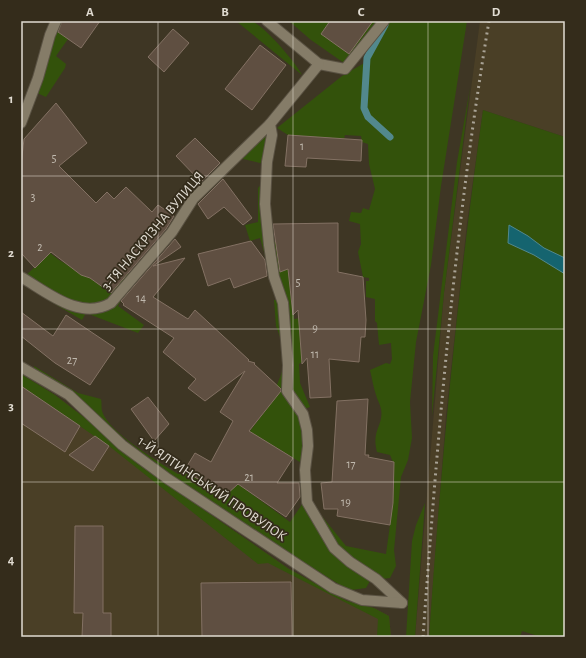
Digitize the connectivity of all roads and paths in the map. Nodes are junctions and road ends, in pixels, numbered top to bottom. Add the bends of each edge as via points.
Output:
1 (56, 21) edge
2 (267, 21) edge
3 (384, 21) edge
4 (319, 64) junction
5 (21, 123) edge
6 (270, 124) junction
7 (21, 277) edge
8 (21, 367) edge

1 - 5 street
2 - 4 street
3 - 4 street via 345,69
4 - 6 street, 3-ТЯ НАСКРІЗНА ВУЛИЦЯ
6 - 7 street, 3-ТЯ НАСКРІЗНА ВУЛИЦЯ via 193,199 172,232 111,303 98,308 76,306 53,297
6 - 8 street, 1-Й ЯЛТИНСЬКИЙ ПРОВУЛОК via 272,135 267,162 265,204 269,245 274,277 283,303 288,364 287,390 303,414 307,430 307,502 334,548 376,579 402,603 362,600 333,588 168,479 122,444 69,396

